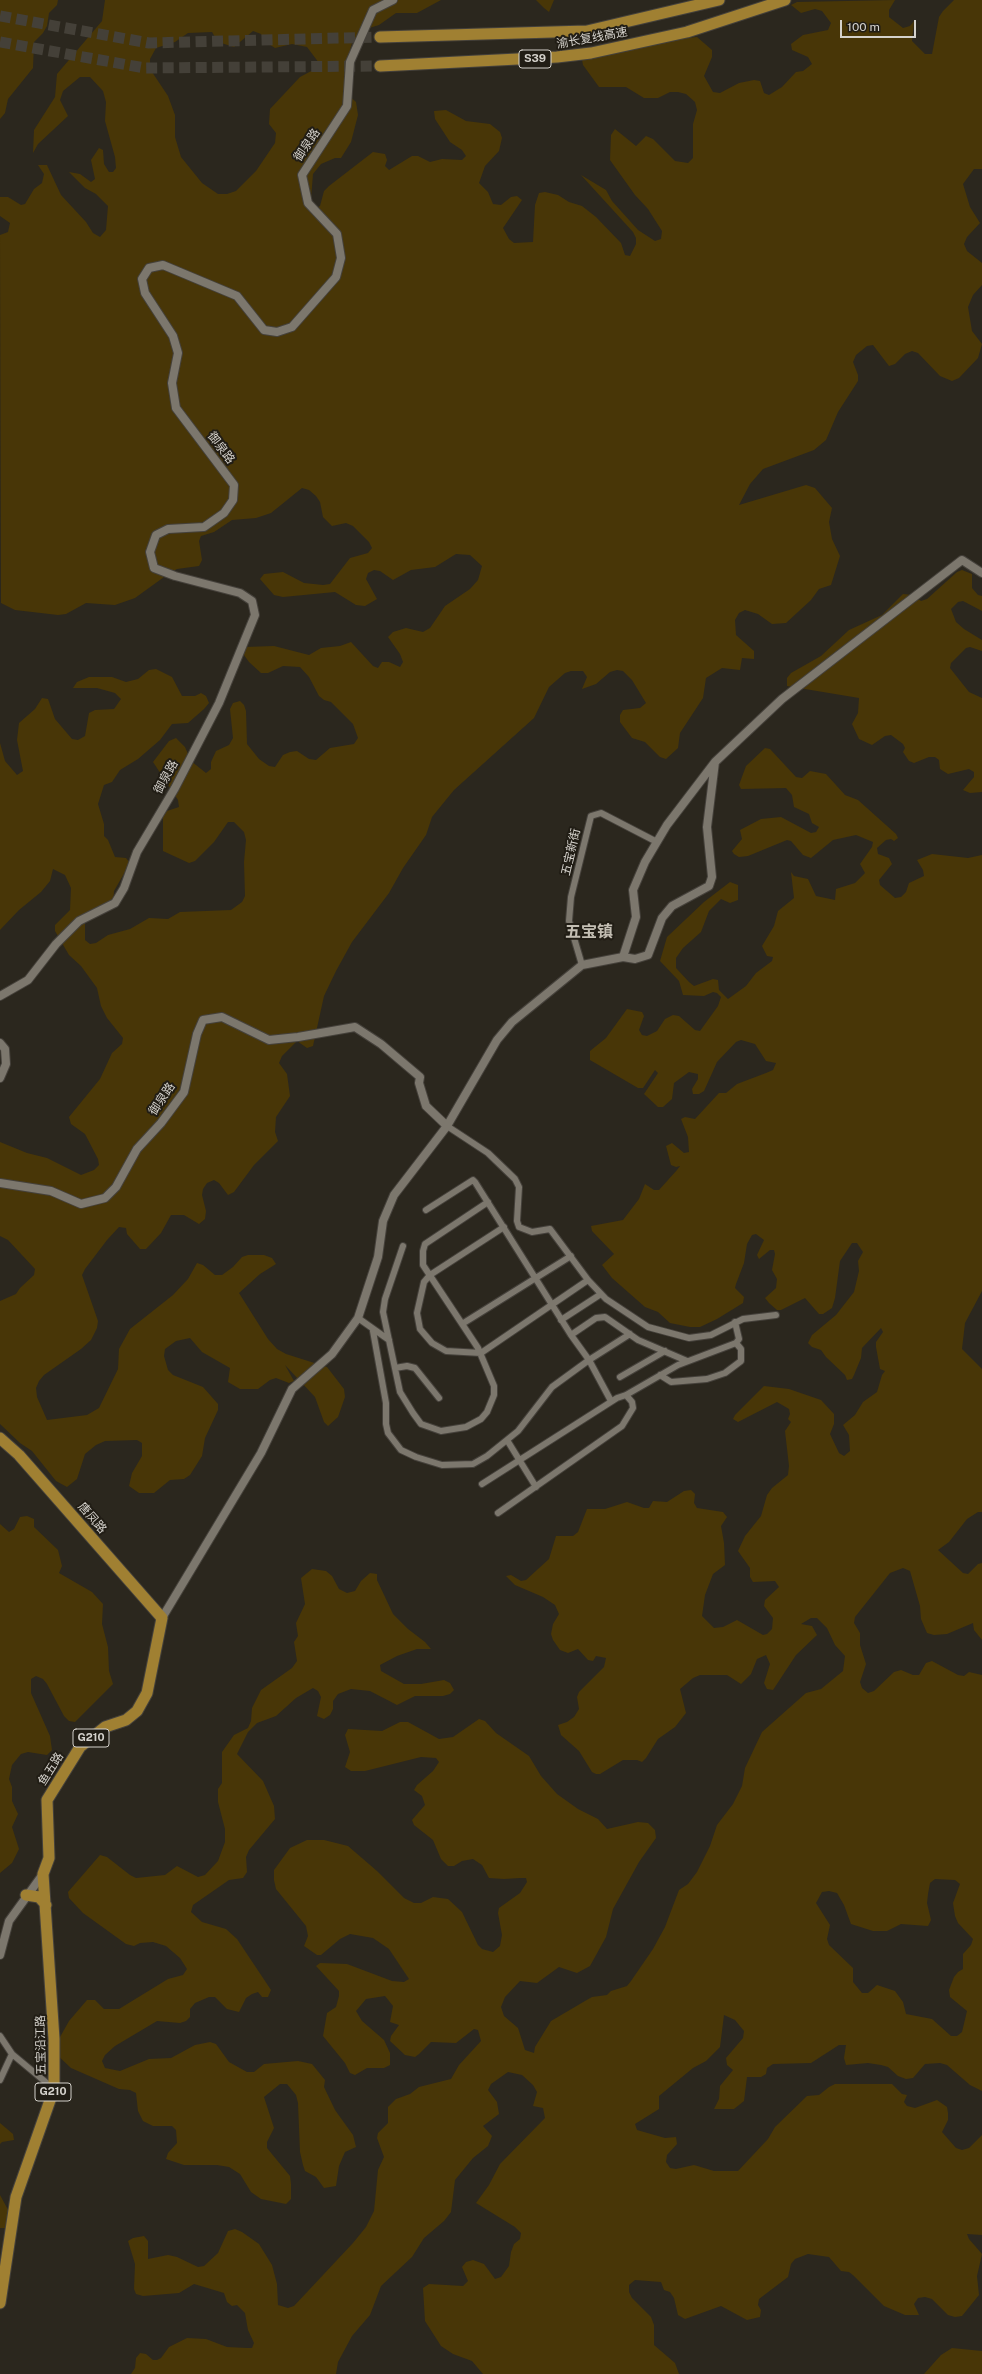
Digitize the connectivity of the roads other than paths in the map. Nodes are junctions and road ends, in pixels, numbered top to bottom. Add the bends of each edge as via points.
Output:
1 (393, 0) edge
2 (719, 0) edge
3 (785, 0) edge
4 (380, 37) tunnel mouth
5 (380, 66) tunnel mouth
6 (982, 573) edge
7 (715, 762) junction
8 (657, 842) junction
9 (623, 957) junction
10 (582, 964) junction
11 (0, 996) edge
12 (0, 1043) edge
13 (0, 1078) edge
14 (447, 1126) junction
15 (0, 1183) edge
16 (488, 1202) junction
17 (426, 1210) dead end
18 (504, 1227) junction
19 (403, 1246) dead end
20 (571, 1256) junction
21 (430, 1275) junction
22 (535, 1278) junction
23 (588, 1280) junction
24 (601, 1294) junction
25 (551, 1304) junction
26 (776, 1315) dead end
27 (358, 1318) junction
28 (561, 1320) junction
29 (735, 1322) junction
30 (462, 1324) junction
31 (373, 1331) junction
32 (630, 1334) junction
33 (571, 1335) junction
34 (389, 1340) junction
35 (736, 1343) junction
36 (664, 1351) junction
37 (481, 1353) junction
38 (589, 1360) junction
39 (687, 1361) junction
40 (395, 1368) junction
41 (660, 1375) junction
42 (620, 1378) dead end
43 (626, 1395) junction
44 (439, 1398) dead end
45 (612, 1401) junction
46 (0, 1438) edge
47 (507, 1440) junction
48 (519, 1460) junction
49 (482, 1484) dead end
50 (536, 1487) junction
51 (498, 1513) dead end
52 (162, 1618) junction
53 (43, 1874) junction
54 (26, 1895) junction
55 (46, 1905) junction
56 (0, 1955) edge
57 (0, 2036) edge
58 (12, 2054) junction
59 (0, 2080) edge
60 (54, 2089) junction
61 (0, 2303) edge

1 - 11 street, 御泉路 via 373,10 350,62 347,106 302,175 308,203 337,234 341,258 336,277 292,327 276,332 264,330 237,296 163,265 149,268 142,279 145,293 173,336 178,353 172,383 176,408 234,485 233,500 224,513 204,527 168,529 156,535 150,552 154,568 240,593 252,601 255,615 219,703 175,788 137,852 124,888 115,903 79,921 56,944 28,980
2 - 4 highway, 渝长复线高速 / S39 via 587,31
3 - 5 highway, 渝长复线高速 / S39 via 687,32 590,53 557,58
6 - 7 street via 962,560 782,699
7 - 8 street
7 - 9 street via 707,827 712,877 709,886 672,906 662,918 648,955 635,959
8 - 9 street via 633,890 636,917
8 - 10 street, 五宝新街 via 601,812 591,816 569,921
9 - 10 street
10 - 14 street via 512,1022 502,1034
12 - 13 street via 5,1049 6,1064
14 - 15 street, 御泉路 via 426,1106 419,1083 420,1076 381,1044 354,1027 269,1040 222,1017 203,1020 197,1034 184,1092 137,1149 116,1187 105,1198 81,1204 51,1191
14 - 20 street via 488,1153 515,1179 519,1187 519,1227 532,1232 550,1229
14 - 27 street via 394,1195 383,1221 378,1257
16 - 17 street via 472,1180
16 - 18 street
16 - 21 street via 425,1244 423,1265
18 - 21 street
18 - 22 street
19 - 34 street via 383,1312
20 - 22 street
20 - 23 street
21 - 30 street
21 - 37 street via 424,1282 419,1297 417,1313 420,1329 432,1343 446,1351
22 - 25 street
22 - 30 street
23 - 24 street
23 - 25 street
24 - 28 street
24 - 29 street via 648,1327 683,1337 711,1335
25 - 28 street
25 - 37 street
26 - 29 street
27 - 31 street
27 - 52 street via 332,1354 292,1389 261,1453
28 - 33 street
29 - 35 street via 739,1339
30 - 37 street
31 - 34 street
31 - 47 street via 386,1403 386,1424 392,1440 401,1450 442,1465 473,1464
32 - 33 street via 604,1317 596,1318
32 - 36 street
32 - 38 street
33 - 38 street
34 - 40 street
35 - 39 street
35 - 41 street via 741,1348 741,1361 725,1372 707,1379 671,1382
36 - 39 street
36 - 42 street
37 - 40 street via 494,1386 491,1405 481,1419 466,1428 441,1432 421,1424 412,1414 400,1392
38 - 45 street
38 - 47 street via 552,1387 518,1432
39 - 41 street
40 - 44 street via 415,1368
41 - 43 street
43 - 45 street
43 - 50 street via 633,1408 622,1426
45 - 48 street
46 - 52 highway, 唐凤路 via 19,1455
47 - 48 street
48 - 49 street
48 - 50 street
50 - 51 street
52 - 53 highway, 鱼五路 / G210 via 147,1694 137,1711 126,1720 105,1727 80,1747 48,1800 49,1858
53 - 54 street
53 - 55 highway, 五宝沿江路 / G210
54 - 55 highway via 33,1894
54 - 56 street via 9,1921
55 - 60 highway, 五宝沿江路 / G210 via 54,2039
57 - 58 street
58 - 59 street
58 - 60 street
60 - 61 highway, 五宝沿江路 / G210 via 16,2196

